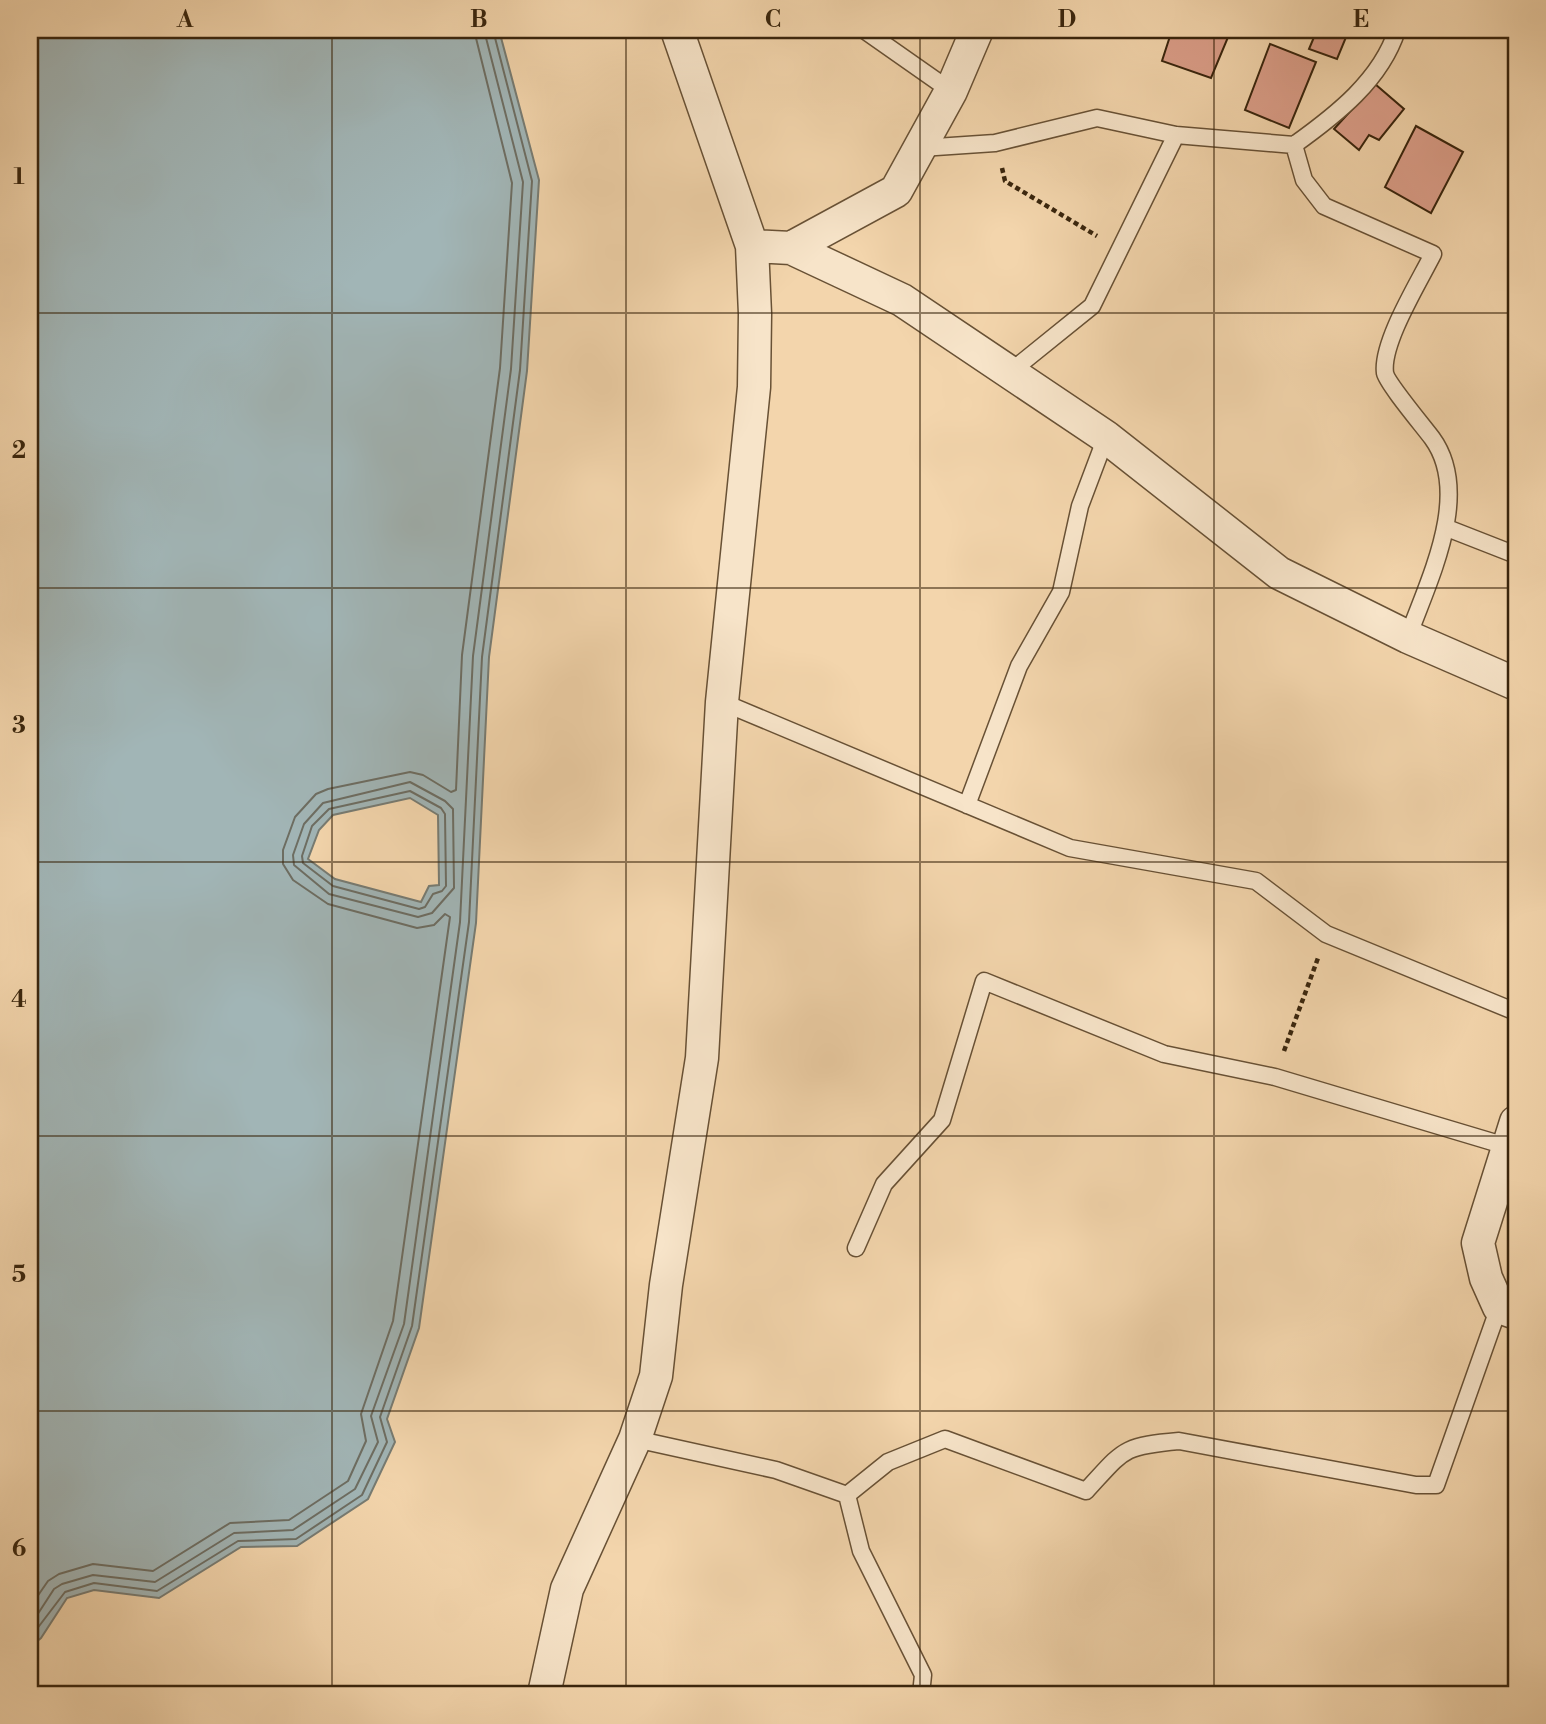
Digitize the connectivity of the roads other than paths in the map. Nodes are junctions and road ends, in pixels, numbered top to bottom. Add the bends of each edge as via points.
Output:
1 (677, 30) edge
2 (864, 30) edge
3 (977, 30) edge
4 (1397, 30) edge
5 (951, 91) junction
6 (1176, 135) junction
7 (1294, 145) junction
8 (921, 148) junction
9 (752, 246) junction
10 (791, 248) junction
11 (1009, 373) junction
12 (1106, 437) junction
13 (1447, 528) junction
14 (1516, 555) edge
15 (1408, 637) junction
16 (1516, 684) edge
17 (723, 702) junction
18 (967, 805) junction
19 (1516, 1012) edge
20 (1511, 1134) edge
21 (856, 1248) dead end
22 (1508, 1310) edge
23 (635, 1439) junction
24 (847, 1495) junction
25 (544, 1694) edge
26 (921, 1694) edge

1 - 9 street
2 - 5 lane
3 - 5 street
4 - 7 lane via 1390,52 1340,112
5 - 8 street
6 - 7 lane
6 - 8 lane via 1097,118 995,143
6 - 11 lane via 1092,306
7 - 13 lane via 1304,180 1324,206 1433,254 1386,352 1385,375 1437,446 1447,471
8 - 10 street via 896,191
9 - 10 street
9 - 17 street via 754,387
10 - 11 street via 902,300
11 - 12 street
12 - 15 street via 1279,573
12 - 18 lane via 1080,506 1061,592 1019,666
13 - 14 lane
13 - 15 lane
15 - 16 street
17 - 18 lane
17 - 23 street via 702,1058 656,1376
18 - 19 lane via 1070,848 1256,881 1326,934
20 - 21 lane via 1164,1054 984,981 942,1120 884,1184
20 - 22 street via 1478,1243 1486,1278
22 - 24 lane via 1436,1485 1179,1441 1140,1444 1122,1452 1086,1491 945,1439 888,1462
23 - 24 lane via 776,1470
23 - 25 street via 568,1589
24 - 26 lane via 860,1551 923,1675

